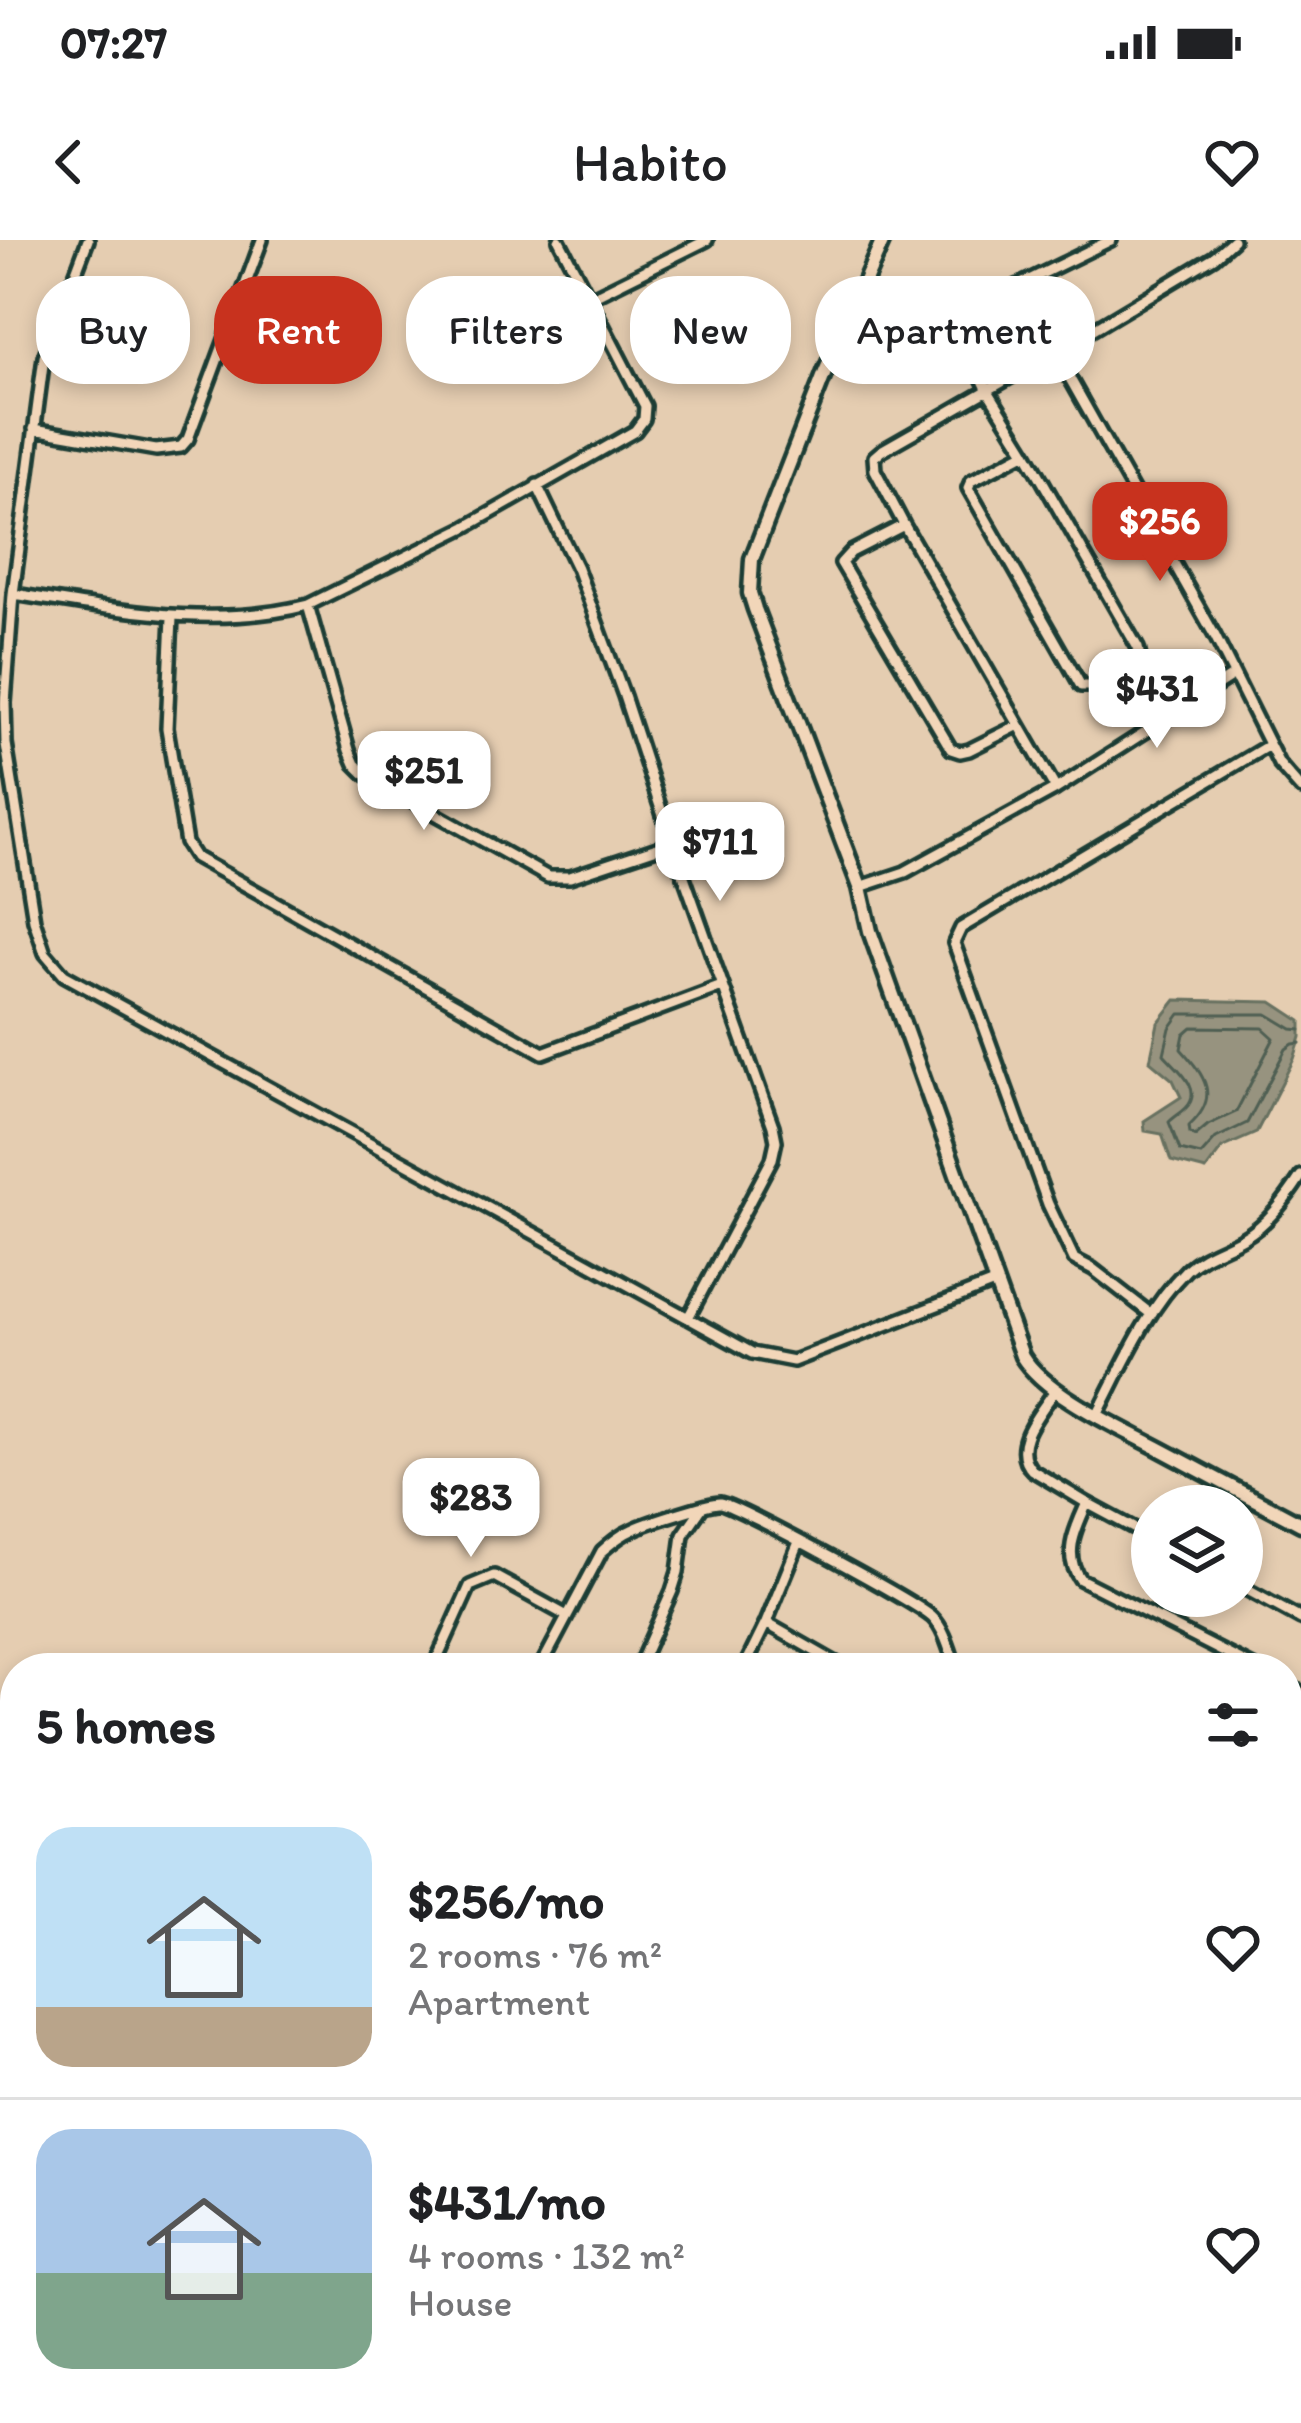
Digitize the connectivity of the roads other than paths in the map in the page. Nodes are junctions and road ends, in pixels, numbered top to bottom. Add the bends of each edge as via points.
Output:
1 (88, 240) edge
2 (262, 240) edge
3 (559, 240) edge
4 (707, 240) edge
5 (883, 240) edge
6 (1111, 240) edge
7 (1233, 240) edge
8 (578, 276) edge
9 (606, 290) edge
10 (1095, 328) edge
11 (606, 329) edge
12 (1000, 384) edge
13 (1072, 384) edge
14 (988, 391) junction
15 (34, 428) junction
16 (1026, 452) junction
17 (537, 485) junction
18 (904, 524) junction
19 (13, 594) junction
20 (308, 605) junction
21 (172, 617) junction
22 (1234, 675) junction
23 (1019, 724) junction
24 (1269, 746) junction
25 (1056, 789) junction
26 (1301, 790) edge
27 (672, 843) junction
28 (860, 887) junction
29 (722, 986) junction
30 (1301, 1176) edge
31 (994, 1283) junction
32 (1150, 1314) junction
33 (688, 1318) junction
34 (1056, 1389) junction
35 (1097, 1415) junction
36 (1087, 1503) junction
37 (701, 1509) junction
38 (1301, 1524) edge
39 (1131, 1527) edge
40 (799, 1543) junction
41 (1263, 1598) edge
42 (567, 1616) junction
43 (1301, 1619) edge
44 (766, 1623) junction
45 (440, 1653) edge
46 (548, 1653) edge
47 (645, 1653) edge
48 (751, 1653) edge
49 (819, 1653) edge
50 (951, 1653) edge
51 (1226, 1653) edge

1 - 15 street via 50,338
2 - 15 street via 181,447 156,450
3 - 8 street
4 - 9 street
5 - 28 street via 750,569 754,609
6 - 14 street via 962,314 959,331
7 - 10 street
11 - 17 street via 644,419
12 - 14 street
13 - 22 street
14 - 16 street
14 - 18 street via 874,457
15 - 19 street
16 - 16 street via 1138,648 1135,666 1095,686 1081,686 968,488
17 - 20 street
17 - 27 street via 577,568
18 - 23 street
18 - 23 street via 841,563 951,748 969,750
19 - 21 street
19 - 33 street via 6,744 34,920 45,953 64,975
20 - 21 street
20 - 27 street via 349,750 366,775 548,877
21 - 29 street via 166,728 195,857 544,1052
22 - 24 street
22 - 25 street
23 - 25 street
24 - 26 street
24 - 32 street via 961,928 954,943 1065,1246
25 - 28 street via 905,872
27 - 29 street
28 - 31 street
29 - 33 street via 776,1141
30 - 32 street via 1271,1216 1186,1270
31 - 33 street via 793,1361 752,1353
31 - 34 street via 1022,1356
32 - 35 street
34 - 35 street
34 - 36 street via 1022,1454 1031,1470
35 - 38 street
36 - 39 street
36 - 51 street via 1072,1536 1080,1579
37 - 40 street via 724,1504
37 - 42 street via 613,1541
37 - 47 street via 682,1535 672,1591
40 - 44 street
40 - 50 street via 934,1618
41 - 43 street
42 - 45 street via 494,1576 476,1581
42 - 46 street
44 - 48 street
44 - 49 street

